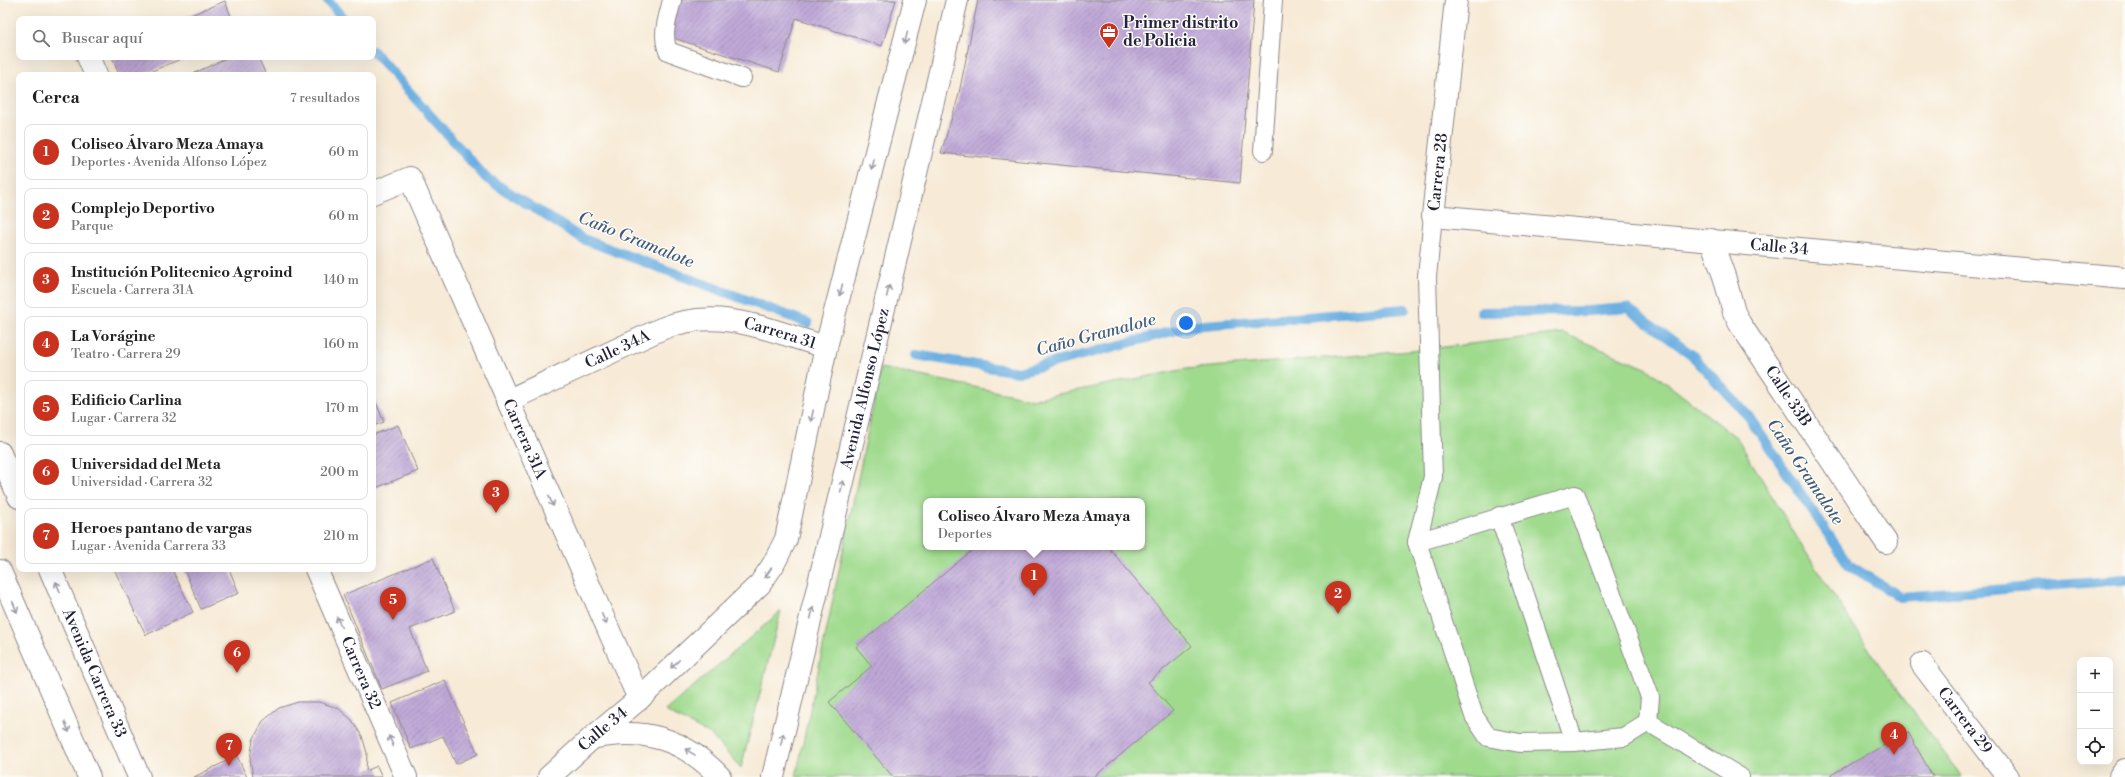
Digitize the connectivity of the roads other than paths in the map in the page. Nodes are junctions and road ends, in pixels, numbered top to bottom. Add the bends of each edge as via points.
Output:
1 (672, 0) edge
2 (915, 0) edge
3 (957, 0) edge
4 (1273, 0) edge
5 (1456, 0) edge
6 (89, 60) edge
7 (95, 72) edge
8 (742, 78) dead end
9 (1263, 151) dead end
10 (376, 191) edge
11 (1433, 216) junction
12 (1711, 240) junction
13 (2125, 278) edge
14 (734, 320) joint
15 (826, 347) junction
16 (507, 401) junction
17 (0, 453) edge
18 (16, 490) edge
19 (1499, 516) junction
20 (1417, 542) junction
21 (1886, 542) dead end
22 (0, 571) edge
23 (51, 572) edge
24 (317, 572) edge
25 (1922, 664) dead end
26 (640, 699) junction
27 (1648, 722) junction
28 (592, 738) junction
29 (1574, 742) junction
30 (2125, 770) edge
31 (89, 777) edge
32 (139, 777) edge
33 (406, 777) edge
34 (549, 777) edge
35 (720, 777) edge
36 (773, 777) edge
37 (1740, 777) edge
38 (2008, 777) edge
39 (2120, 777) edge

1 - 8 lane via 664,31 668,51
2 -> 15 street
36 -> 3 street, Avenida Alfonso López
4 - 9 lane
5 - 11 street, Carrera 28
6 - 7 street
10 - 16 street, Carrera 31A via 410,178
11 - 12 street, Calle 34
11 - 20 lane, Carrera 28 via 1427,277 1433,477
12 - 13 street, Calle 34
12 - 21 street, Calle 33B via 1740,324
14 - 15 street, Carrera 31
14 - 16 street, Calle 34A via 715,318 678,322
15 -> 26 street via 786,539 773,565 760,584
16 -> 26 street, Carrera 31A
17 - 18 street
19 - 20 lane
19 - 27 lane via 1575,495 1650,697
19 - 29 lane
20 - 29 lane via 1474,716 1488,737 1520,743
22 -> 31 street
32 -> 23 street, Avenida Carrera 33
33 -> 24 street, Carrera 32
25 - 38 street, Carrera 29
26 - 28 street, Calle 34
27 - 29 lane via 1624,737
27 - 37 lane
28 - 34 street, Calle 34
35 -> 28 street via 689,750 651,736 612,734
30 - 39 street

